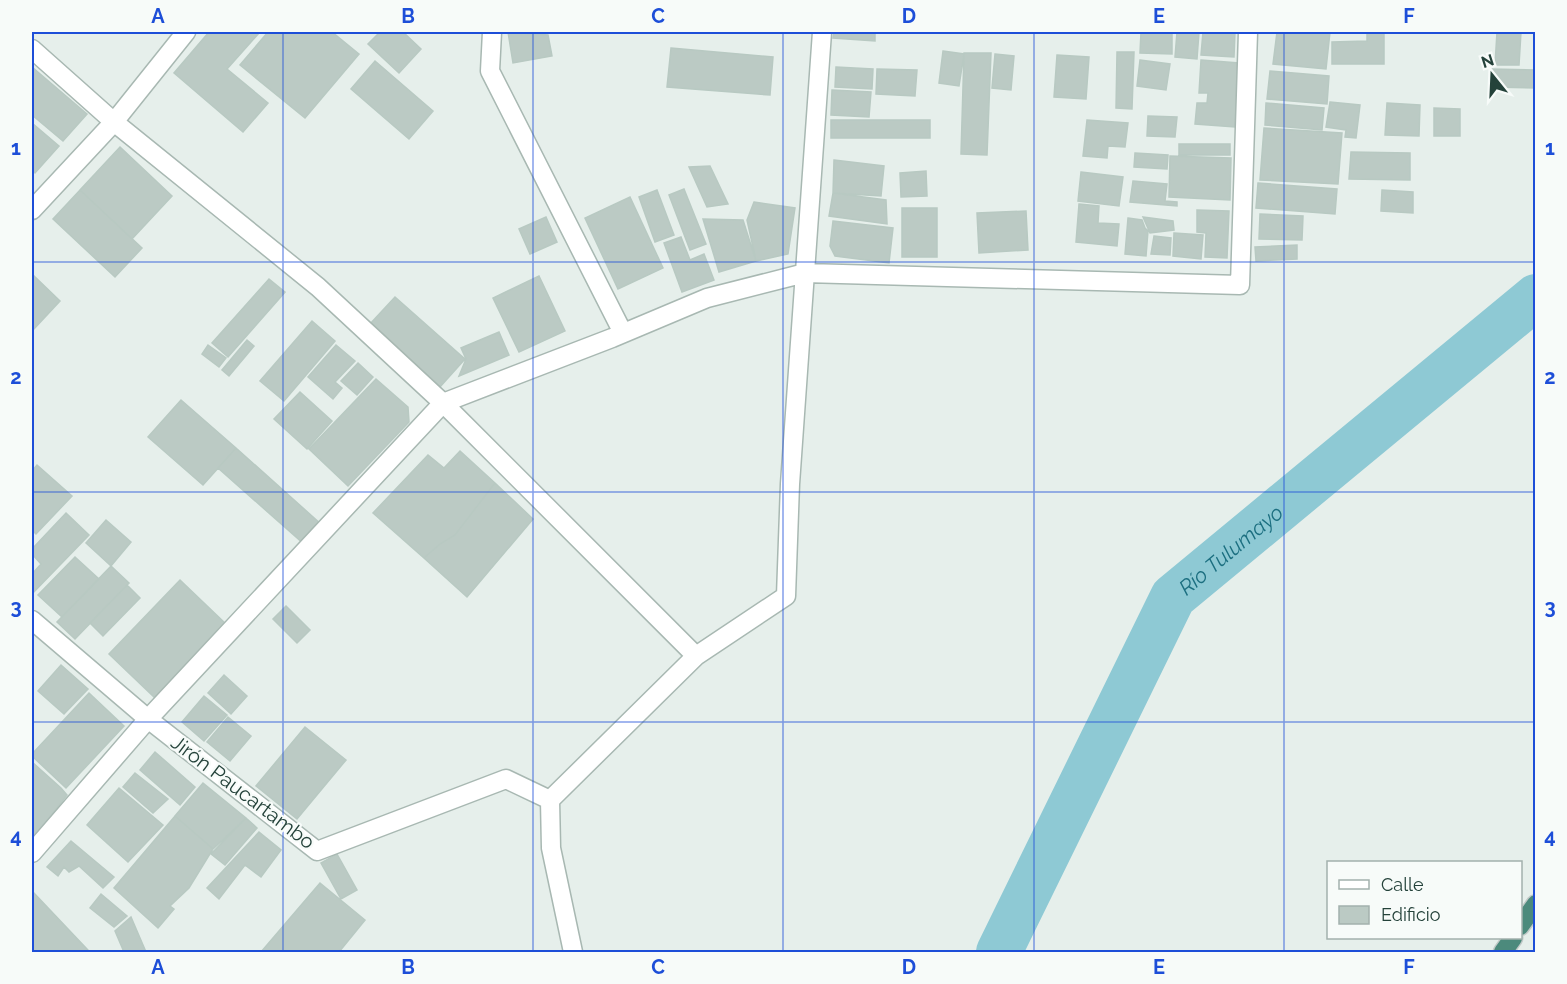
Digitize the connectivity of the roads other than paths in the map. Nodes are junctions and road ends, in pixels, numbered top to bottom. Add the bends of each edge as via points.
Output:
1 (186, 32) edge
2 (492, 32) edge
3 (822, 32) edge
4 (1248, 32) edge
5 (32, 49) edge
6 (114, 122) junction
7 (32, 210) edge
8 (805, 273) junction
9 (623, 333) junction
10 (443, 403) junction
11 (32, 620) edge
12 (696, 656) junction
13 (148, 719) junction
14 (550, 800) junction
15 (32, 853) edge
16 (1536, 904) edge
17 (1522, 925) edge
18 (1512, 939) edge
19 (573, 952) edge
20 (1503, 952) edge

1 - 6 street
2 - 9 street via 490,71
3 - 8 street
4 - 8 street via 1240,285
5 - 6 street
6 - 7 street
6 - 10 street via 318,287
8 - 9 street via 707,298
8 - 12 street via 786,596
9 - 10 street
10 - 12 street
10 - 13 street
11 - 13 street, Jirón Paucartambo
12 - 14 street
13 - 14 street, Jirón Paucartambo via 317,851 506,779
13 - 15 street
14 - 19 street via 551,848
16 - 17 highway
18 - 20 highway

